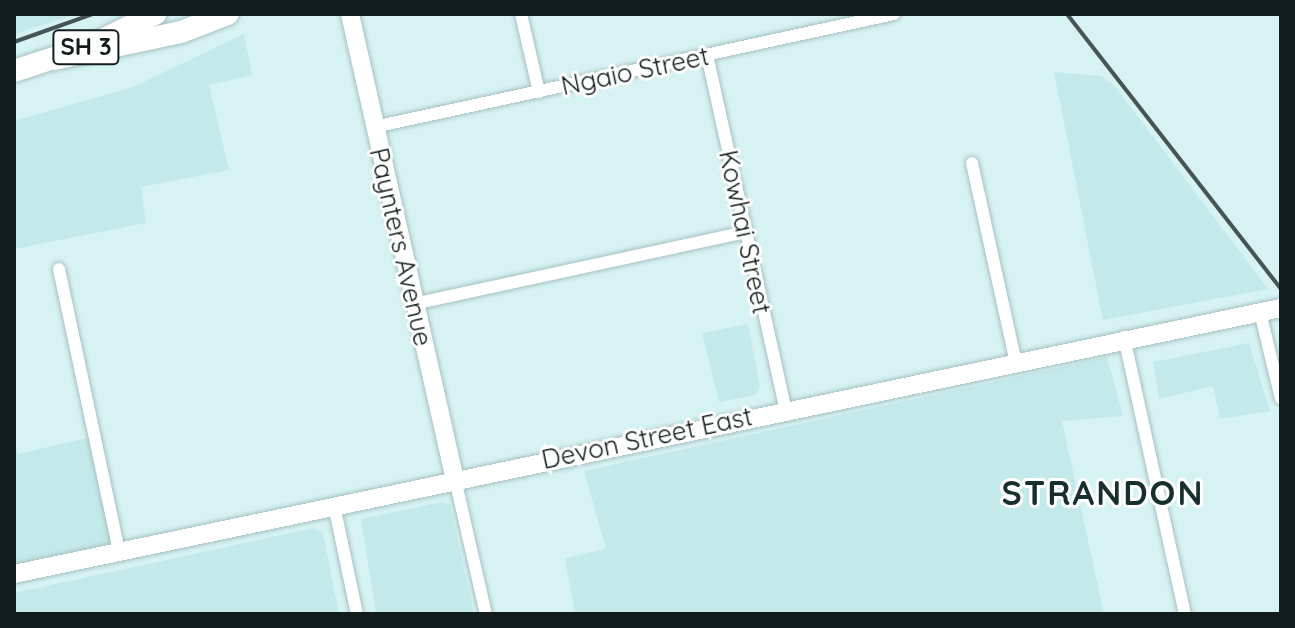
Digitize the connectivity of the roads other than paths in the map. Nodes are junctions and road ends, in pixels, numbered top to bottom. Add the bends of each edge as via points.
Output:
1 (155, 14) edge
2 (228, 14) edge
3 (350, 14) edge
4 (521, 14) edge
5 (894, 14) edge
6 (707, 55) junction
7 (54, 59) junction
8 (14, 71) edge
9 (539, 92) junction
10 (374, 127) junction
11 (972, 163) dead end
12 (745, 232) junction
13 (59, 269) dead end
14 (413, 304) junction
15 (1281, 308) edge
16 (1260, 312) junction
17 (1124, 337) junction
18 (1015, 359) junction
19 (1281, 399) edge
20 (785, 408) junction
21 (455, 479) junction
22 (334, 505) junction
23 (119, 552) junction
24 (14, 574) edge
25 (357, 614) edge
26 (486, 614) edge
27 (1185, 614) edge

1 - 7 highway, SH 3
2 - 7 highway via 181,32
3 - 10 main road, Paynters Avenue
4 - 9 street
5 - 6 street, Ngaio Street
6 - 9 street, Ngaio Street
6 - 12 street, Kowhai Street
7 - 8 highway, SH 3
9 - 10 street, Ngaio Street
10 - 14 main road, Paynters Avenue
11 - 18 street
12 - 14 street
12 - 20 street, Kowhai Street
13 - 23 street
14 - 21 main road, Paynters Avenue
15 - 16 main road, Devon Street East
16 - 17 main road, Devon Street East
16 - 19 street
17 - 18 main road, Devon Street East
17 - 27 street
18 - 20 main road, Devon Street East
20 - 21 main road, Devon Street East
21 - 22 main road, Devon Street East
21 - 26 street
22 - 23 main road, Devon Street East
22 - 25 street
23 - 24 main road, Devon Street East

